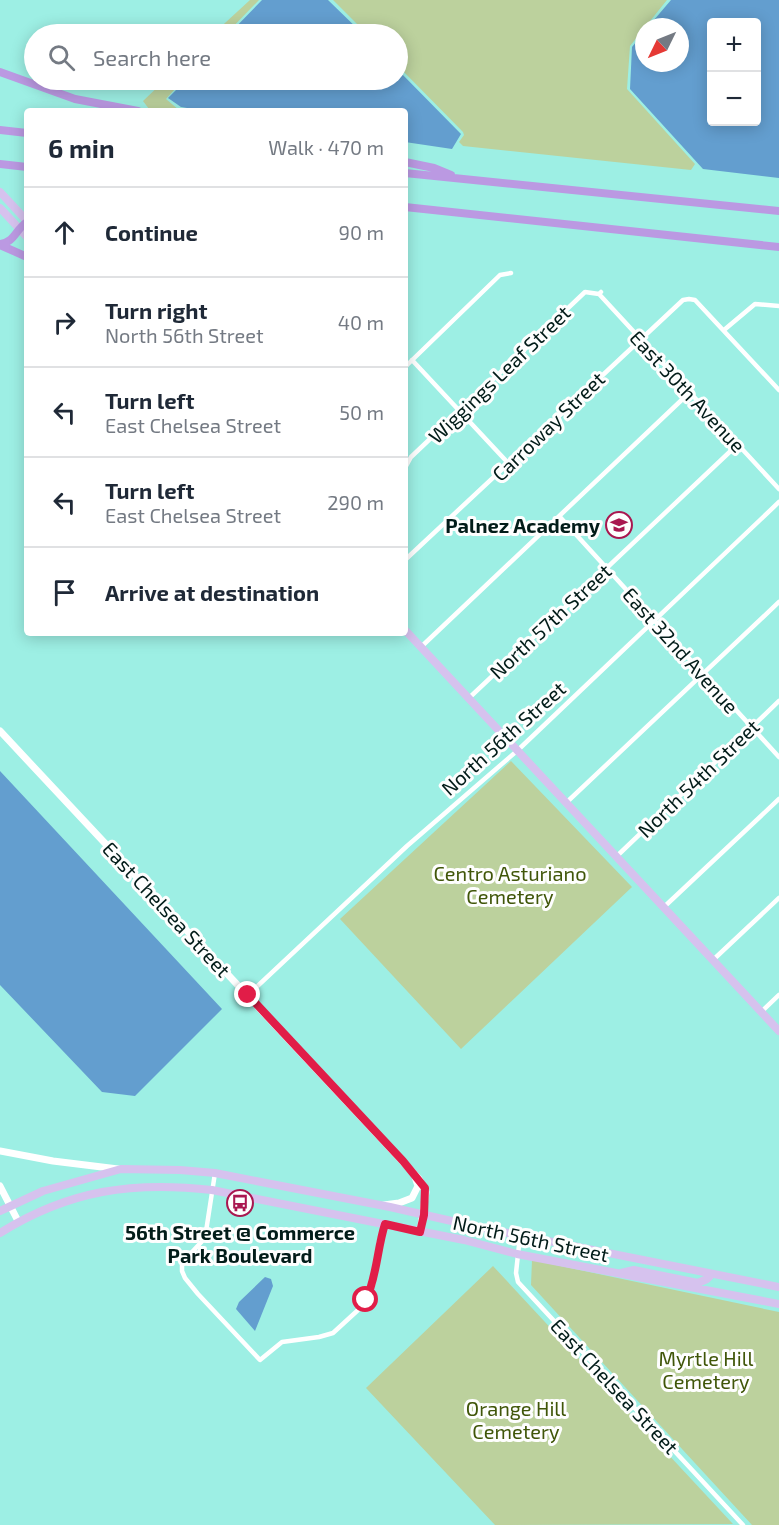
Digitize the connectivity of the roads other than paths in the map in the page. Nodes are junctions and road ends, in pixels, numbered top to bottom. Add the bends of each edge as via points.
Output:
1 (0, 72) edge
2 (24, 81) edge
3 (50, 90) edge
4 (122, 108) edge
5 (0, 130) edge
6 (24, 133) edge
7 (408, 163) edge
8 (3, 164) edge
9 (24, 167) edge
10 (408, 173) edge
11 (460, 179) junction
12 (0, 192) edge
13 (408, 207) edge
14 (0, 208) edge
15 (779, 211) edge
16 (408, 213) edge
17 (496, 217) junction
18 (24, 218) edge
19 (24, 224) edge
20 (19, 228) junction
21 (24, 234) edge
22 (0, 245) edge
23 (779, 247) edge
24 (24, 256) edge
25 (512, 273) dead end
26 (600, 293) joint
27 (779, 306) edge
28 (724, 330) junction
29 (639, 339) junction
30 (412, 360) junction
31 (408, 364) edge
32 (779, 390) edge
33 (689, 393) junction
34 (460, 412) junction
35 (736, 445) junction
36 (408, 462) edge
37 (509, 464) junction
38 (779, 489) edge
39 (779, 502) edge
40 (560, 517) junction
41 (408, 557) edge
42 (606, 568) junction
43 (779, 602) edge
44 (654, 621) junction
45 (408, 633) edge
46 (421, 647) junction
47 (702, 674) junction
48 (469, 698) junction
49 (779, 701) edge
50 (752, 727) junction
51 (0, 731) edge
52 (518, 750) junction
53 (779, 757) edge
54 (779, 799) edge
55 (567, 802) junction
56 (617, 856) junction
57 (779, 898) edge
58 (664, 907) junction
59 (713, 960) junction
60 (248, 995) junction
61 (779, 995) edge
62 (761, 1012) junction
63 (779, 1031) edge
64 (0, 1151) edge
65 (121, 1169) junction
66 (412, 1172) junction
67 (215, 1173) junction
68 (0, 1186) edge
69 (212, 1190) junction
70 (11, 1205) junction
71 (381, 1205) junction
72 (0, 1212) edge
73 (424, 1215) junction
74 (18, 1221) junction
75 (385, 1224) junction
76 (420, 1232) junction
77 (0, 1233) edge
78 (520, 1236) junction
79 (517, 1254) junction
80 (620, 1274) junction
81 (711, 1275) junction
82 (775, 1287) edge
83 (779, 1305) edge
84 (743, 1525) edge

1 - 2 highway
3 - 4 highway
5 - 6 highway
7 - 11 highway
8 - 9 highway
10 - 11 highway
11 - 15 highway
12 - 18 main road
13 - 17 highway
14 - 20 main road
16 - 17 highway
17 - 23 highway
19 - 20 highway
20 - 21 main road
20 - 22 highway via 15,237
22 - 24 highway
25 - 30 street via 500,275
26 - 29 street, East 30th Avenue
26 - 34 street, Wiggings Leaf Street via 585,292
27 - 28 street via 755,304
28 - 29 street, Carroway Street via 694,300 683,300
28 - 32 street
29 - 33 street, East 30th Avenue
29 - 37 street, Carroway Street
30 - 31 street
30 - 34 street
33 - 35 street, East 30th Avenue
33 - 40 street
34 - 36 street, Wiggings Leaf Street
34 - 37 street
35 - 38 street, East 30th Avenue
35 - 42 street, North 57th Street
37 - 41 street, Carroway Street
39 - 44 street, North 56th Street
40 - 42 street, East 32nd Avenue
40 - 46 street
42 - 44 street, East 32nd Avenue
42 - 48 street, North 57th Street
43 - 47 street
44 - 47 street, East 32nd Avenue
44 - 52 street, North 56th Street
45 - 46 main road
46 - 48 main road
47 - 50 street, East 32nd Avenue
47 - 55 street
48 - 52 main road
49 - 50 street, North 54th Street
50 - 53 street, East 32nd Avenue
50 - 56 street, North 54th Street
51 - 60 street, East Chelsea Street
52 - 55 main road
52 - 60 street, North 56th Street via 406,846
54 - 58 street
55 - 56 main road
56 - 58 main road
57 - 59 street
58 - 59 main road
59 - 62 main road
60 - 66 street, East Chelsea Street
61 - 62 street
62 - 63 main road
64 - 65 street
65 - 67 main road, North 56th Street
65 - 70 main road, North 56th Street via 67,1183
66 - 71 street via 417,1186 412,1198
66 - 73 street, East Chelsea Street via 425,1188
67 - 69 street
67 - 71 main road, North 56th Street
68 - 70 street
69 - 74 main road, North 56th Street via 180,1186 121,1188 82,1195
69 - 75 main road, North 56th Street
69 - 75 street via 205,1238 182,1263 182,1271 198,1294 260,1360 282,1342 333,1333 357,1311 373,1285
70 - 72 main road, North 56th Street
70 - 74 street
71 - 73 main road, North 56th Street
73 - 76 street, East Chelsea Street
73 - 78 main road, North 56th Street
74 - 77 main road, North 56th Street
75 - 76 main road, North 56th Street
76 - 79 main road, North 56th Street
78 - 79 street, East Chelsea Street
78 - 81 main road, North 56th Street
79 - 80 main road, North 56th Street
79 - 84 street, East Chelsea Street via 518,1282
80 - 81 main road via 634,1270 698,1283
80 - 83 main road, North 56th Street
81 - 82 main road, North 56th Street

